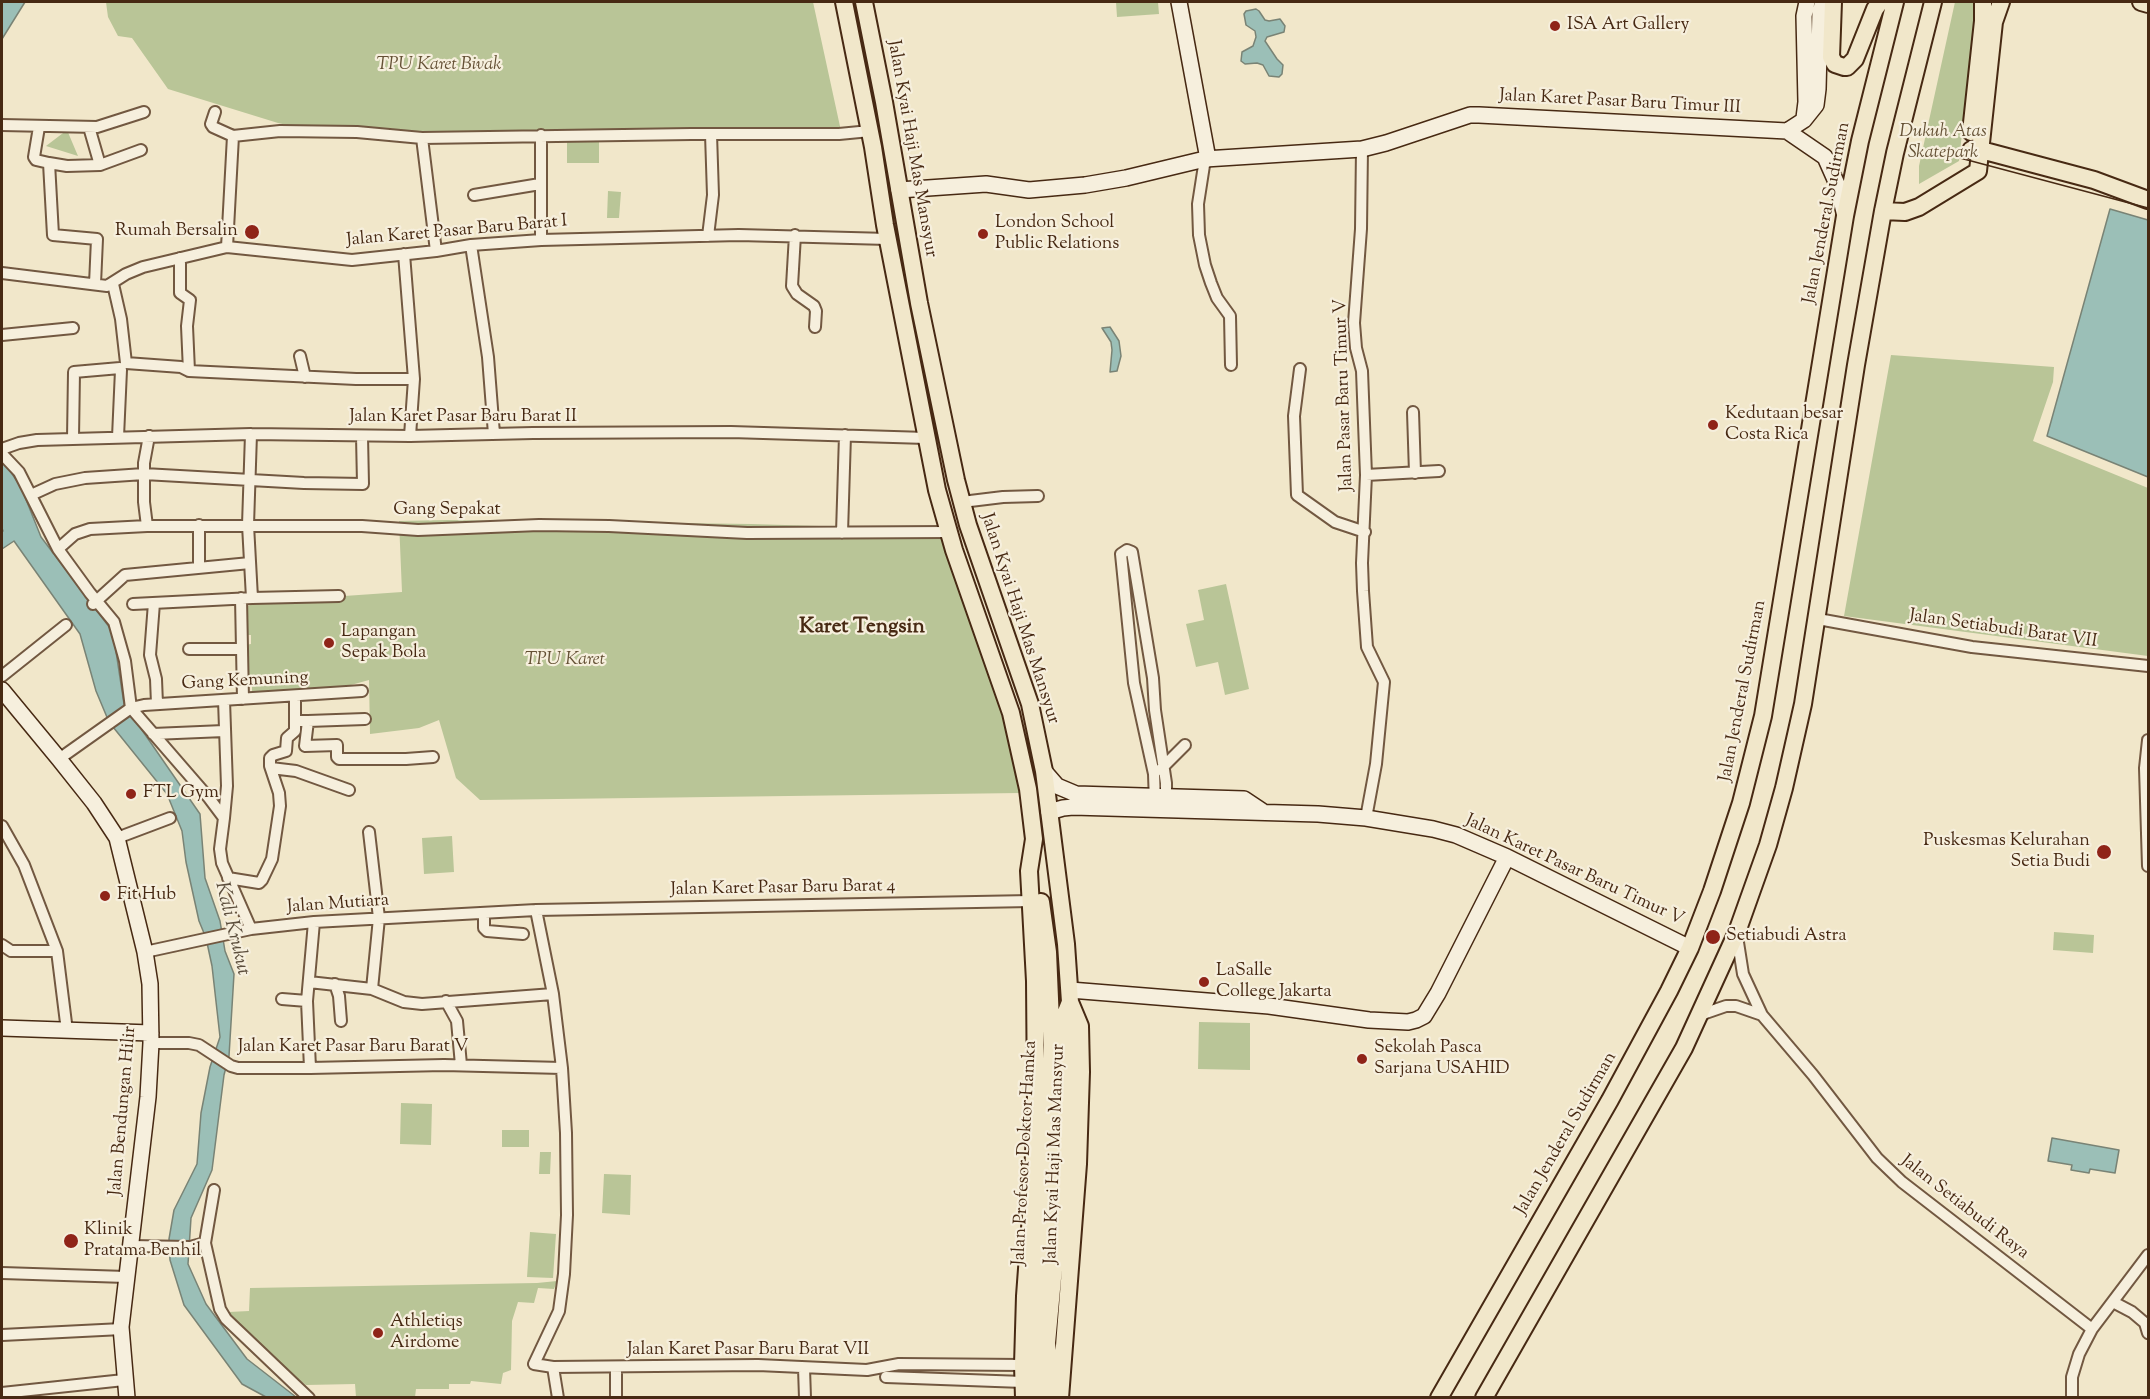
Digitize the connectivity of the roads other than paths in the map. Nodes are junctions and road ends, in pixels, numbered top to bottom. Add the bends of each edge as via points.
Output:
1 (864, 2) edge
2 (1179, 2) edge
3 (1808, 2) edge
4 (1823, 2) edge
5 (1833, 2) edge
6 (1880, 2) edge
7 (1895, 2) edge
8 (1933, 2) edge
9 (1983, 2) edge
10 (2001, 2) edge
11 (2141, 2) edge
12 (2148, 4) edge
13 (843, 5) edge
14 (144, 112) dead end
15 (215, 112) dead end
16 (1804, 120) junction
17 (2, 125) edge
18 (39, 127) junction
19 (90, 127) junction
20 (870, 131) junction
21 (1787, 131) junction
22 (711, 134) junction
23 (541, 135) junction
24 (233, 136) junction
25 (422, 138) junction
26 (141, 150) dead end
27 (1354, 150) junction
28 (1976, 150) junction
29 (1207, 159) junction
30 (49, 163) junction
31 (100, 165) junction
32 (540, 184) junction
33 (899, 190) junction
34 (474, 195) dead end
35 (2148, 200) edge
36 (1883, 211) junction
37 (1845, 216) junction
38 (795, 235) junction
39 (708, 236) junction
40 (888, 239) junction
41 (542, 240) junction
42 (471, 245) junction
43 (227, 247) junction
44 (436, 251) junction
45 (404, 254) junction
46 (180, 258) junction
47 (2, 273) edge
48 (95, 284) junction
49 (113, 284) junction
50 (815, 327) dead end
51 (73, 328) dead end
52 (2, 335) edge
53 (300, 356) dead end
54 (1231, 365) dead end
55 (1300, 369) dead end
56 (189, 371) junction
57 (305, 376) junction
58 (414, 379) junction
59 (1413, 412) dead end
60 (251, 434) junction
61 (494, 434) junction
62 (362, 435) junction
63 (845, 435) junction
64 (149, 436) junction
65 (410, 436) junction
66 (118, 437) junction
67 (73, 438) junction
68 (926, 438) junction
69 (2, 452) edge
70 (1439, 471) dead end
71 (1415, 472) junction
72 (144, 474) junction
73 (1366, 475) junction
74 (251, 480) junction
75 (31, 495) junction
76 (1038, 496) dead end
77 (962, 502) junction
78 (199, 525) junction
79 (248, 525) junction
80 (147, 526) junction
81 (949, 532) junction
82 (1365, 532) junction
83 (842, 533) junction
84 (58, 549) junction
85 (250, 563) junction
86 (199, 566) junction
87 (1135, 576) junction
88 (1123, 577) junction
89 (339, 596) dead end
90 (246, 598) junction
91 (94, 602) junction
92 (154, 603) junction
93 (133, 604) dead end
94 (1818, 619) junction
95 (66, 625) dead end
96 (242, 649) junction
97 (189, 650) dead end
98 (2148, 666) edge
99 (2, 676) edge
100 (1153, 678) junction
101 (1134, 683) junction
102 (2, 690) edge
103 (362, 691) dead end
104 (294, 696) junction
105 (243, 699) junction
106 (224, 700) junction
107 (157, 704) junction
108 (129, 709) junction
109 (1155, 710) junction
110 (1142, 714) junction
111 (365, 719) dead end
112 (295, 721) junction
113 (308, 721) junction
114 (224, 731) junction
115 (153, 734) junction
116 (2148, 740) edge
117 (1185, 745) dead end
118 (433, 757) dead end
119 (59, 759) junction
120 (1164, 767) junction
121 (271, 768) junction
122 (1044, 771) junction
123 (1154, 774) junction
124 (349, 790) dead end
125 (1160, 803) junction
126 (1049, 812) junction
127 (170, 818) dead end
128 (224, 818) junction
129 (1366, 818) junction
130 (2, 826) edge
131 (369, 832) dead end
132 (117, 838) junction
133 (1034, 839) junction
134 (1507, 857) junction
135 (2148, 866) edge
136 (228, 878) junction
137 (1031, 901) junction
138 (536, 910) junction
139 (483, 913) junction
140 (379, 918) junction
141 (314, 922) junction
142 (245, 930) junction
143 (1737, 932) junction
144 (523, 934) dead end
145 (2, 945) edge
146 (1690, 948) junction
147 (57, 951) junction
148 (145, 952) junction
149 (309, 982) junction
150 (335, 984) junction
151 (372, 988) junction
152 (553, 994) junction
153 (1070, 996) junction
154 (282, 999) dead end
155 (307, 1001) junction
156 (446, 1001) junction
157 (1762, 1015) junction
158 (1700, 1016) junction
159 (341, 1021) dead end
160 (2, 1028) edge
161 (67, 1031) junction
162 (151, 1038) junction
163 (1060, 1045) junction
164 (461, 1065) junction
165 (310, 1068) junction
166 (562, 1068) junction
167 (214, 1190) dead end
168 (204, 1243) junction
169 (131, 1246) junction
170 (2148, 1255) edge
171 (2, 1273) edge
172 (126, 1277) junction
173 (2113, 1302) junction
174 (122, 1329) junction
175 (2092, 1329) junction
176 (2148, 1333) edge
177 (2, 1335) edge
178 (553, 1367) junction
179 (616, 1367) junction
180 (804, 1368) junction
181 (886, 1377) dead end
182 (124, 1380) junction
183 (1023, 1382) edge
184 (2, 1393) edge
185 (127, 1398) edge
186 (309, 1398) edge
187 (558, 1398) edge
188 (616, 1398) edge
189 (805, 1398) edge
190 (1039, 1398) edge
191 (1053, 1398) edge
192 (1062, 1398) edge
193 (1439, 1398) edge
194 (1484, 1398) edge
195 (2072, 1398) edge

1 - 33 main road, Jalan Kyai Haji Mas Mansyur
2 - 29 street
3 - 16 street via 1804,16
4 - 16 street via 1816,105
5 - 6 main road via 1831,57 1835,64 1844,67 1855,60
7 - 37 main road, Jalan Jenderal Sudirman
8 - 36 main road
9 - 28 main road via 1971,126
10 - 28 main road via 1994,22
11 - 12 main road
13 - 20 main road, Jalan Kyai Haji Mas Mansyur
14 - 19 street
15 - 24 street via 213,127
16 - 21 street
17 - 18 street
18 - 19 street
18 - 30 street via 34,157
19 - 31 street
20 - 22 street
20 - 40 main road, Jalan Kyai Haji Mas Mansyur
21 - 27 street, Jalan Karet Pasar Baru Timur III via 1470,115
21 - 37 street via 1825,157
22 - 23 street
22 - 39 street via 713,195
23 - 25 street
23 - 32 street
24 - 25 street via 280,131
24 - 43 street
25 - 44 street
26 - 31 street
27 - 29 street, Jalan Karet Pasar Baru Timur III
27 - 73 street, Jalan Pasar Baru Timur V via 1361,229 1354,323 1362,371
28 - 35 main road via 2094,180
28 - 36 main road via 1978,171 1918,207 1905,212
29 - 33 street, Jalan Karet Pasar Baru Timur III via 1126,178 1059,188 1029,190 986,184
29 - 54 street via 1198,204 1199,235 1211,283 1230,316
30 - 31 street
30 - 48 street via 53,235 98,239
32 - 34 street
32 - 41 street
33 - 77 main road, Jalan Kyai Haji Mas Mansyur via 934,383
36 - 94 main road
37 - 146 main road, Jalan Jenderal Sudirman via 1762,716 1741,803
38 - 39 street, Jalan Karet Pasar Baru Barat I
38 - 40 street, Jalan Karet Pasar Baru Barat I
38 - 50 street via 792,286 814,306
39 - 41 street, Jalan Karet Pasar Baru Barat I
40 - 68 main road, Jalan Kyai Haji Mas Mansyur
41 - 42 street, Jalan Karet Pasar Baru Barat I
42 - 44 street, Jalan Karet Pasar Baru Barat I
42 - 61 street via 488,357
43 - 45 street, Jalan Karet Pasar Baru Barat I via 352,260
43 - 46 street, Jalan Karet Pasar Baru Barat I
44 - 45 street, Jalan Karet Pasar Baru Barat I
45 - 58 street
46 - 49 street, Jalan Karet Pasar Baru Barat I via 143,267
46 - 56 street via 180,293 190,300
47 - 48 street
48 - 49 street
49 - 56 street via 126,363
51 - 52 street
53 - 57 street
55 - 82 street, Jalan Pasar Baru Timur V via 1294,416 1297,495 1335,522
56 - 57 street
57 - 58 street
58 - 65 street
59 - 71 street
60 - 62 street, Jalan Karet Pasar Baru Barat II
60 - 64 street, Jalan Karet Pasar Baru Barat II
60 - 74 street
61 - 63 street, Jalan Karet Pasar Baru Barat II via 676,431
61 - 65 street, Jalan Karet Pasar Baru Barat II
62 - 65 street, Jalan Karet Pasar Baru Barat II
62 - 74 street via 363,483
63 - 68 street, Jalan Karet Pasar Baru Barat II
63 - 83 street
64 - 66 street, Jalan Karet Pasar Baru Barat II
64 - 72 street
66 - 67 street, Jalan Karet Pasar Baru Barat II
66 - 67 street via 120,368 74,372
67 - 69 street, Jalan Karet Pasar Baru Barat II via 19,443
68 - 81 main road, Jalan Kyai Haji Mas Mansyur
69 - 75 street, Jalan Karet Pasar Baru Barat II
70 - 71 street
71 - 73 street
72 - 74 street
72 - 75 street via 85,478 55,484
72 - 80 street
73 - 82 street, Jalan Pasar Baru Timur V
74 - 79 street
75 - 84 street, Jalan Karet Pasar Baru Barat II
76 - 77 street
77 - 122 main road, Jalan Kyai Haji Mas Mansyur via 1030,704
78 - 79 street, Gang Sepakat
78 - 80 street, Gang Sepakat
78 - 86 street
79 - 83 street, Gang Sepakat via 418,530 539,525
79 - 85 street
80 - 84 street, Gang Sepakat via 90,529 75,534
81 - 83 street, Gang Sepakat
81 - 133 main road, Jalan Kyai Haji Mas Mansyur via 1011,712 1028,789
82 - 129 street, Jalan Pasar Baru Timur V via 1362,563 1367,647 1384,682
84 - 91 street, Jalan Karet Pasar Baru Barat II
85 - 86 street
85 - 90 street
86 - 91 street via 125,575
87 - 88 street
87 - 88 street via 1132,552 1127,550 1121,554
87 - 100 street
88 - 101 street
89 - 90 street
90 - 92 street
90 - 96 street
91 - 108 street, Jalan Karet Pasar Baru Barat II via 114,622 125,661
92 - 93 street
92 - 107 street via 150,655
94 - 98 street, Jalan Setiabudi Barat VII via 1972,647
94 - 143 main road via 1784,788
95 - 99 street
96 - 97 street
96 - 105 street
100 - 101 street
100 - 109 street
101 - 110 street
102 - 119 street, Jalan Bendungan Hilir
103 - 104 street, Gang Kemuning
104 - 105 street, Gang Kemuning
104 - 112 street
105 - 106 street, Gang Kemuning
106 - 107 street, Gang Kemuning
106 - 114 street
107 - 108 street, Gang Kemuning
108 - 115 street
108 - 119 street
109 - 110 street
109 - 120 street
110 - 123 street
111 - 113 street
112 - 113 street
112 - 121 street via 295,731 287,738 287,750 271,756
113 - 118 street via 305,746 337,746 338,758
114 - 115 street
114 - 128 street
115 - 128 street
116 - 135 street
117 - 120 street
119 - 132 street, Jalan Bendungan Hilir
120 - 123 street
120 - 125 street
121 - 124 street via 296,771
121 - 136 street via 280,806 272,859 259,884
122 - 125 street, Jalan Karet Pasar Baru Timur V via 1057,786 1076,794
122 - 126 main road, Jalan Kyai Haji Mas Mansyur
123 - 125 street
125 - 126 street, Jalan Karet Pasar Baru Timur V via 1073,807
125 - 129 street, Jalan Karet Pasar Baru Timur V
126 - 153 main road, Jalan Kyai Haji Mas Mansyur
127 - 132 street
128 - 136 street via 220,849
129 - 134 street, Jalan Karet Pasar Baru Timur V via 1456,835
130 - 147 street via 24,866
131 - 140 street
132 - 148 street, Jalan Bendungan Hilir
133 - 137 main road, Jalan Kyai Haji Mas Mansyur via 1029,871
133 - 163 main road, Jalan Profesor Doktor Hamka
134 - 146 street, Jalan Karet Pasar Baru Timur V
134 - 153 street via 1438,993 1424,1016 1416,1020 1369,1020 1269,1006
136 - 142 street
137 - 138 street, Jalan Karet Pasar Baru Barat 4
137 - 183 main road, Jalan Kyai Haji Mas Mansyur via 1036,1106
138 - 139 street, Jalan Mutiara
138 - 152 street
139 - 140 street, Jalan Mutiara
139 - 144 street via 487,931
140 - 141 street, Jalan Mutiara
140 - 151 street
141 - 142 street, Jalan Mutiara
141 - 149 street
142 - 148 street, Jalan Mutiara
143 - 157 street, Jalan Setiabudi Raya via 1743,974
143 - 158 main road
145 - 147 street via 11,951
146 - 193 main road, Jalan Jenderal Sudirman via 1610,1100
147 - 161 street
148 - 162 street, Jalan Bendungan Hilir
149 - 150 street
149 - 155 street
150 - 151 street
150 - 159 street
151 - 156 street via 404,1002
152 - 156 street
152 - 166 street
153 - 163 main road, Jalan Profesor Doktor Hamka
153 - 192 main road, Jalan Kyai Haji Mas Mansyur via 1080,1026 1081,1071
154 - 155 street
155 - 165 street
156 - 164 street via 457,1021
157 - 158 street via 1726,1006
157 - 175 street, Jalan Setiabudi Raya via 1893,1174
158 - 194 main road
160 - 161 street
161 - 162 street
162 - 165 street, Jalan Karet Pasar Baru Barat V via 199,1045 238,1068
162 - 169 street, Jalan Bendungan Hilir
163 - 190 main road, Jalan Profesor Doktor Hamka via 1034,1342
163 - 191 main road, Jalan Profesor Doktor Hamka via 1064,1160 1047,1334
164 - 165 street, Jalan Karet Pasar Baru Barat V
164 - 166 street, Jalan Karet Pasar Baru Barat V
166 - 178 street, Jalan Karet Pasar Baru Barat VII via 567,1179 564,1274 559,1311 534,1364
167 - 168 street
168 - 169 street via 190,1247
168 - 186 street via 226,1319
169 - 172 street, Jalan Bendungan Hilir
170 - 173 street
171 - 172 street
172 - 174 street, Jalan Bendungan Hilir
173 - 175 street
173 - 176 street via 2145,1323
174 - 177 street
174 - 182 street, Jalan Bendungan Hilir
175 - 195 street via 2076,1365
178 - 179 street, Jalan Karet Pasar Baru Barat VII
178 - 187 street
179 - 180 street, Jalan Karet Pasar Baru Barat VII
179 - 188 street, Jalan Karet Pasar Baru Barat VII
180 - 183 street, Jalan Karet Pasar Baru Barat VII via 867,1370 899,1364
180 - 189 street
181 - 183 street, Jalan Karet Pasar Baru Barat VII
182 - 184 street
182 - 185 street, Jalan Bendungan Hilir

